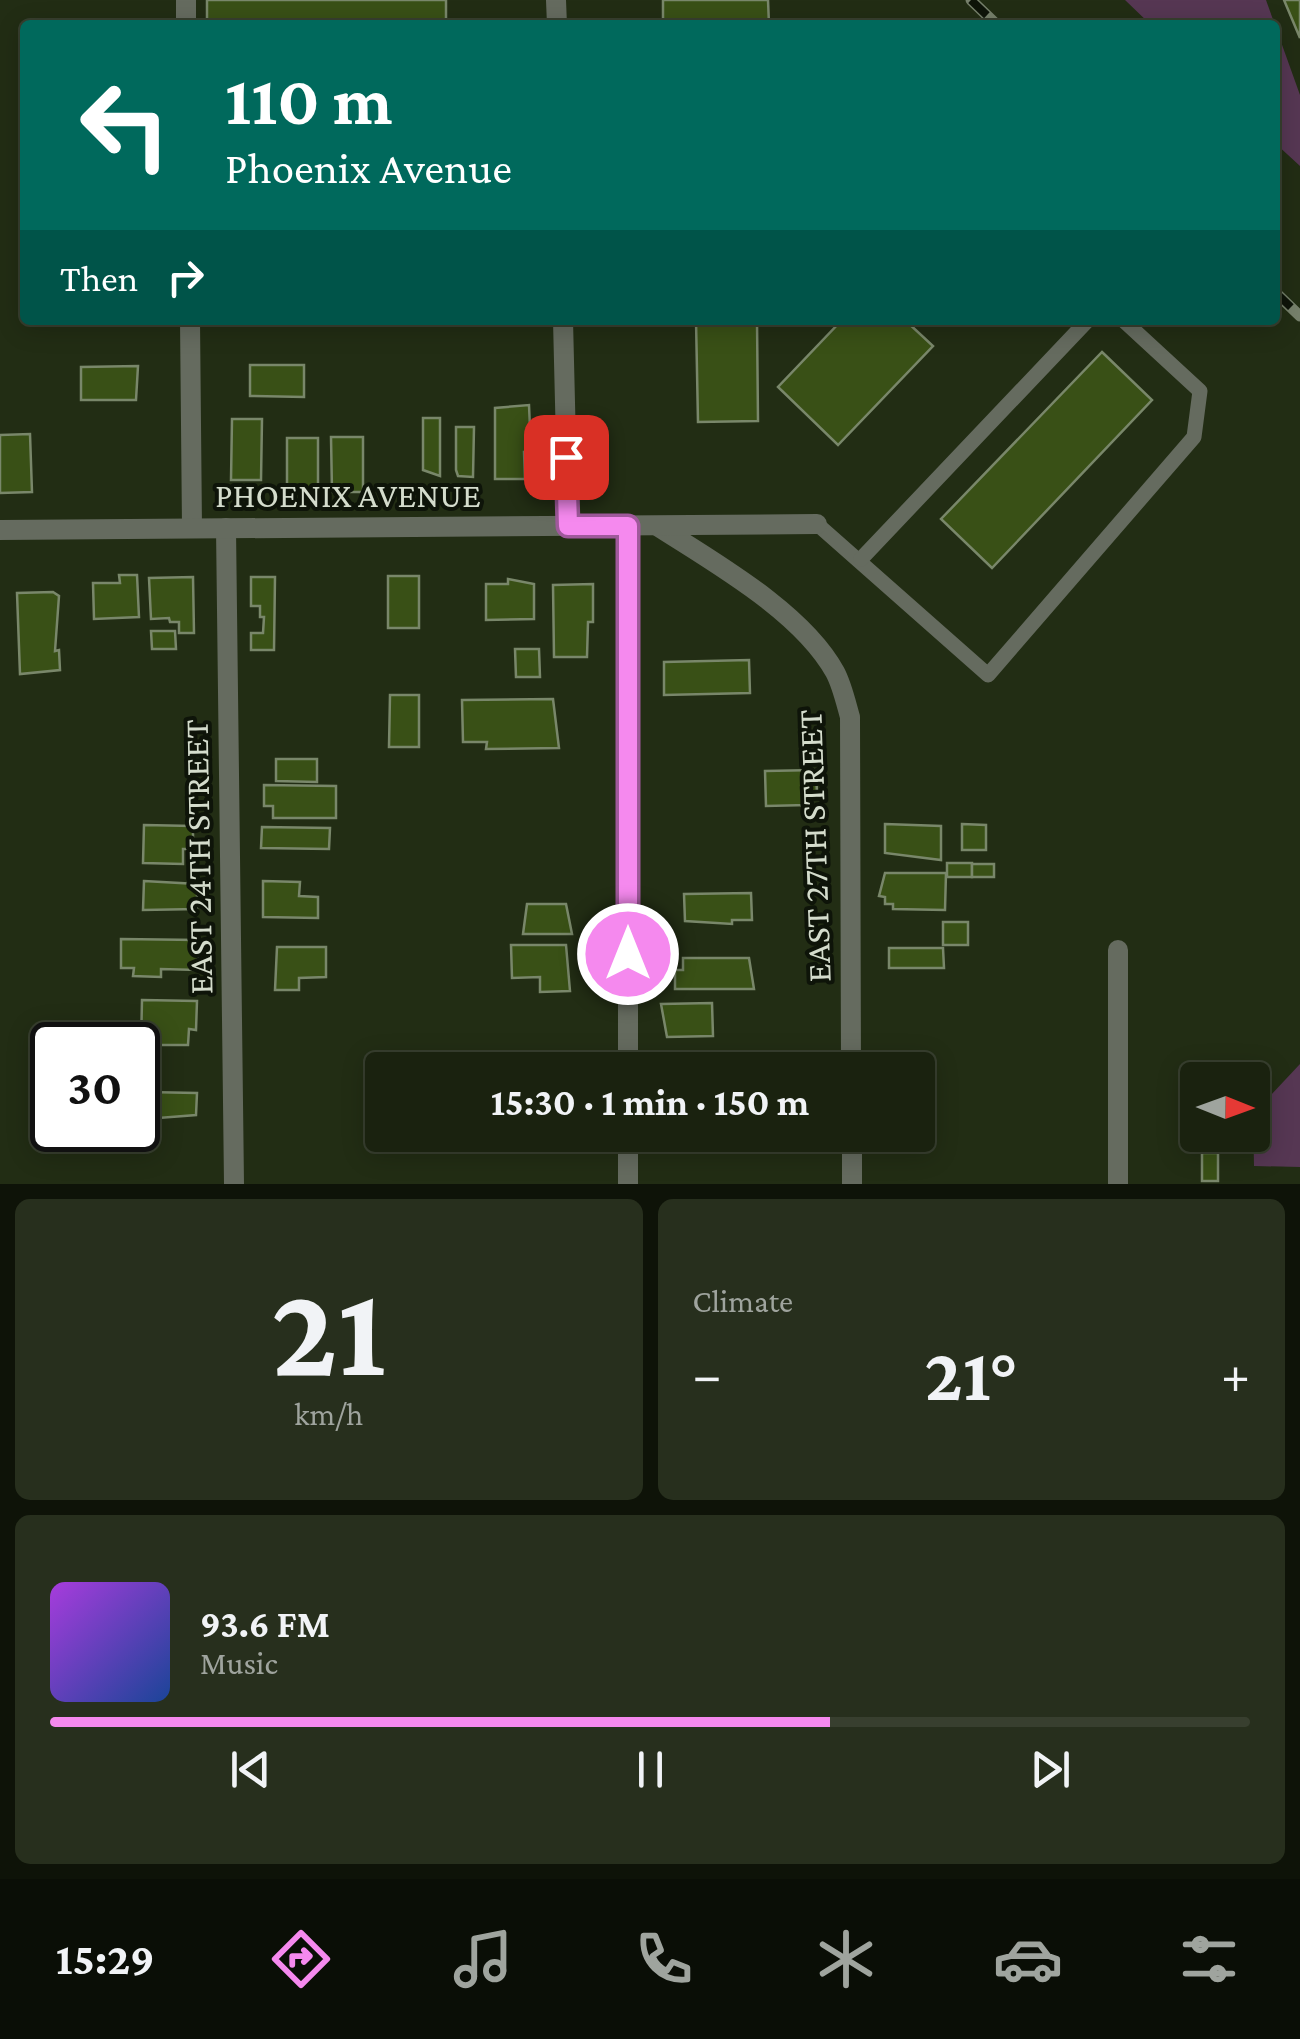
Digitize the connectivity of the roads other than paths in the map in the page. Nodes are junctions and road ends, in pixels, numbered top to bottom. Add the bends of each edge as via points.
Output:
1 (190, 325) edge
2 (563, 325) edge
3 (1083, 325) edge
4 (1127, 325) edge
5 (817, 524) joint
6 (568, 526) junction
7 (628, 526) junction
8 (658, 526) junction
9 (192, 528) junction
10 (226, 528) junction
11 (0, 530) edge
12 (860, 559) junction
13 (1118, 950) dead end
14 (628, 1052) edge
15 (852, 1052) edge
16 (628, 1152) edge
17 (852, 1152) edge
18 (234, 1184) edge
19 (628, 1184) edge
20 (852, 1184) edge
21 (1118, 1184) edge

1 - 9 street
2 - 6 street
3 - 12 lane
4 - 12 lane via 1200,391 1194,437 988,675
5 - 8 street, PHOENIX AVENUE
5 - 12 lane
6 - 7 street, PHOENIX AVENUE
6 - 10 street, PHOENIX AVENUE
7 - 8 street, PHOENIX AVENUE
7 - 14 street
8 - 15 street, EAST 27TH STREET via 742,581 814,644 836,673 850,717
9 - 10 street, PHOENIX AVENUE
9 - 11 street, PHOENIX AVENUE
10 - 18 street, EAST 24TH STREET
13 - 21 street
16 - 19 street
17 - 20 street

